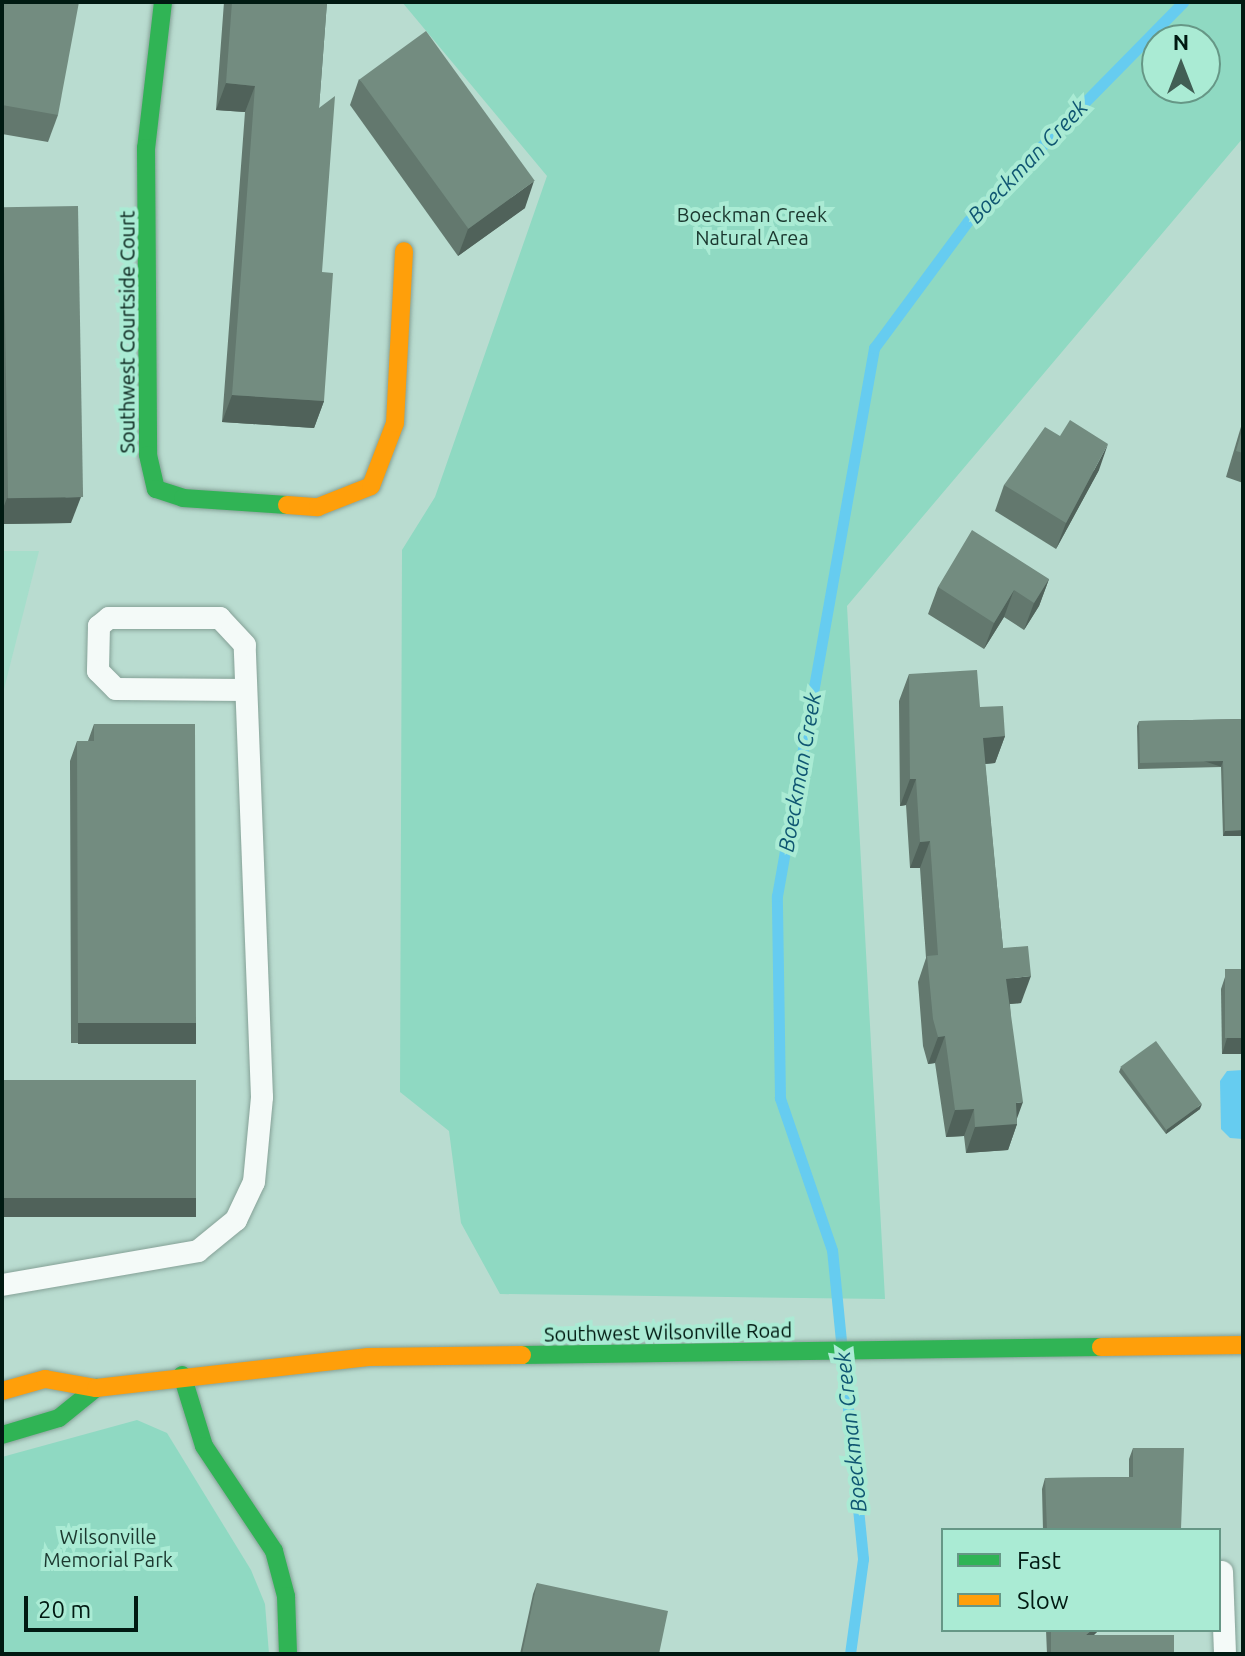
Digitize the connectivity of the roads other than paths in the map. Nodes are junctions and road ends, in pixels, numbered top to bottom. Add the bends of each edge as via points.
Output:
1 (163, 2) edge
2 (404, 251) dead end
3 (246, 690) junction
4 (2, 1285) edge
5 (1243, 1345) edge
6 (182, 1375) junction
7 (96, 1388) junction
8 (2, 1391) edge
9 (2, 1435) edge
10 (1222, 1572) dead end
11 (288, 1654) edge
12 (1225, 1654) edge

1 - 2 main road, Southwest Courtside Court via 146,148 148,455 156,489 183,498 318,507 371,486 395,423
3 - 3 lane via 245,645 231,622 109,618 99,626 98,671 116,689
3 - 4 lane via 262,1097 254,1182 236,1220 198,1251
5 - 6 main road, Southwest Wilsonville Road via 368,1357
6 - 7 main road, Southwest Wilsonville Road
6 - 11 main road via 204,1446 274,1551 286,1596
7 - 8 main road, Southwest Wilsonville Road via 45,1379
7 - 9 main road via 59,1418
10 - 12 lane

